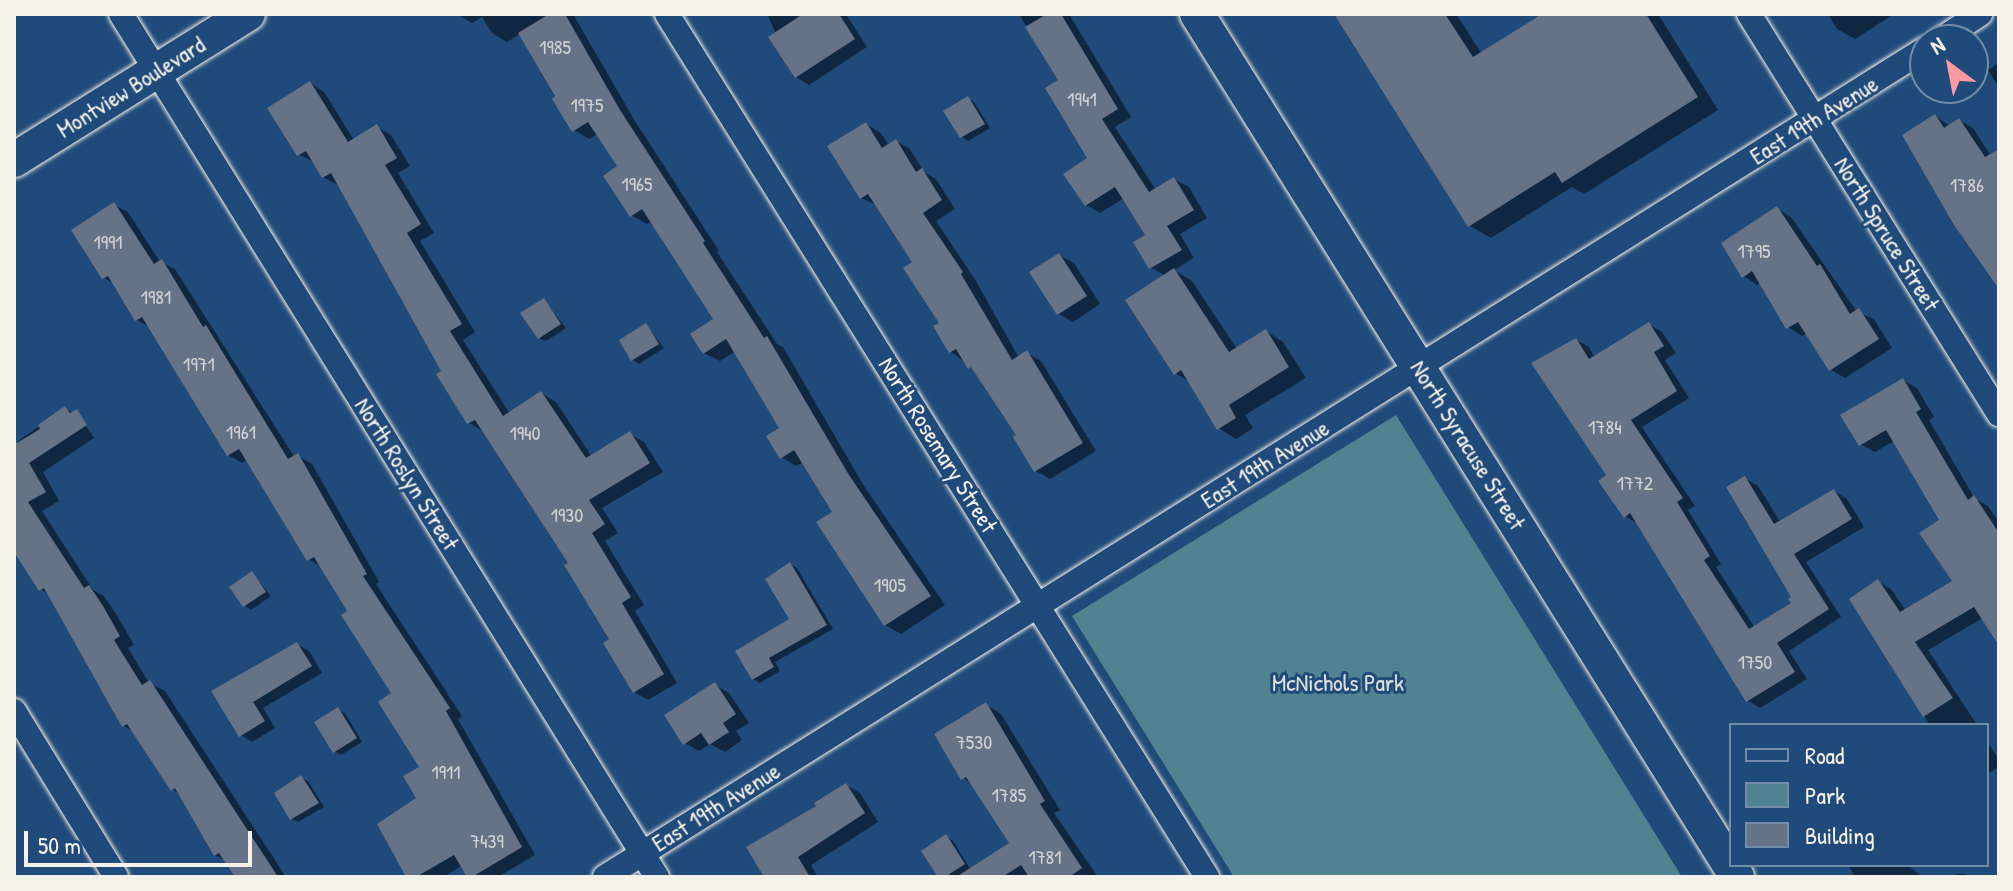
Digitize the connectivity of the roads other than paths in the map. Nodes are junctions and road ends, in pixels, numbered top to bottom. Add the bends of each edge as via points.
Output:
1 (121, 14) edge
2 (248, 14) edge
3 (667, 14) edge
4 (1197, 14) edge
5 (1749, 14) edge
6 (1909, 59) edge
7 (156, 71) junction
8 (1815, 119) junction
9 (14, 160) edge
10 (1420, 368) junction
11 (1999, 414) edge
12 (1039, 606) junction
13 (14, 711) edge
14 (643, 853) junction
15 (1729, 864) edge
16 (116, 877) edge
17 (605, 877) edge
18 (657, 877) edge
19 (1207, 877) edge

1 - 7 street, North Roslyn Street
2 - 7 street, Montview Boulevard
3 - 12 street, North Rosemary Street
4 - 10 street, North Syracuse Street
5 - 8 street, North Spruce Street
6 - 8 street, East 19th Avenue
7 - 9 street, Montview Boulevard
7 - 14 street, North Roslyn Street
8 - 10 street, East 19th Avenue
8 - 11 street, North Spruce Street
10 - 12 street, East 19th Avenue
10 - 15 street, North Syracuse Street
12 - 14 street, East 19th Avenue
12 - 19 street, North Rosemary Street
13 - 16 street
14 - 17 street, East 19th Avenue
14 - 18 street, North Roslyn Street

